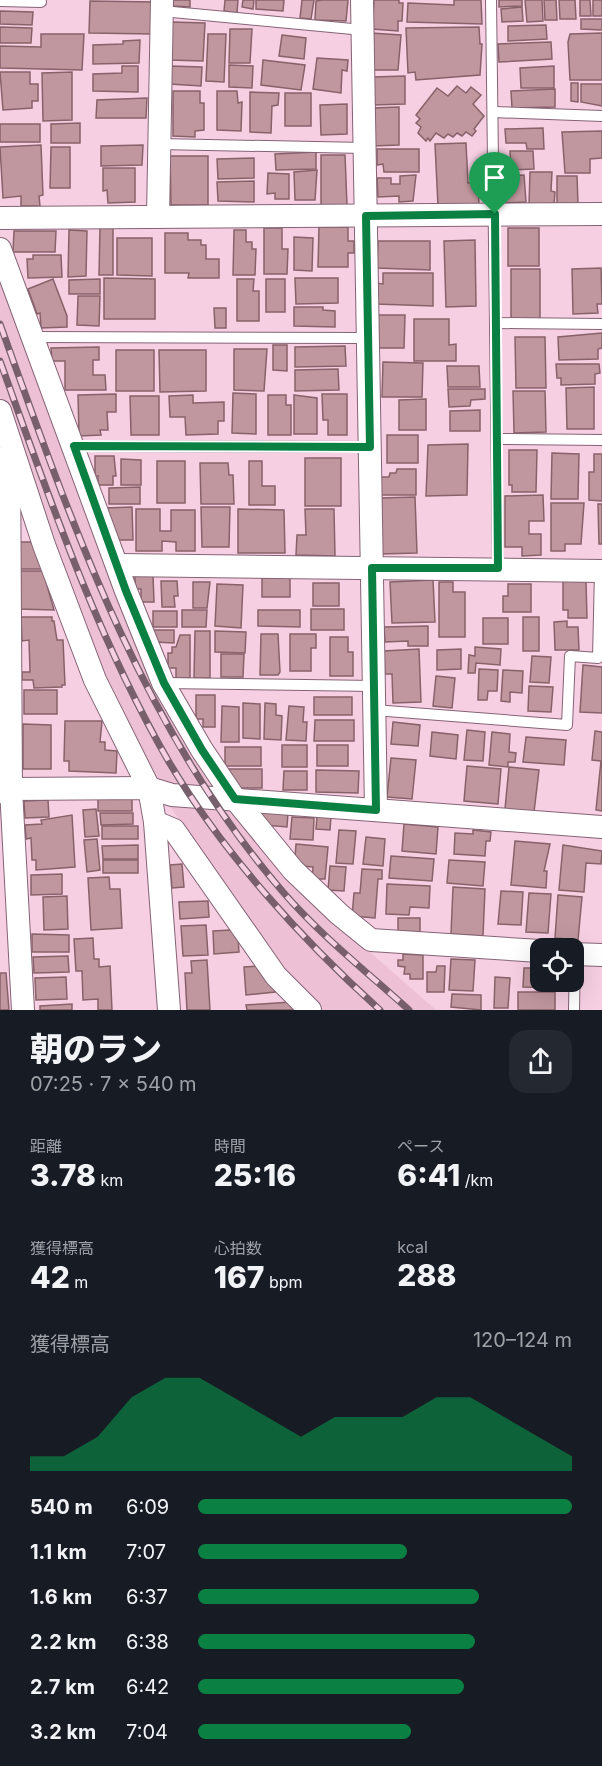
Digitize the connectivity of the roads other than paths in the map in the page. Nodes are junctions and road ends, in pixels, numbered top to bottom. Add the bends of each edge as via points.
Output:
1 (363, 0) edge
2 (491, 0) edge
3 (0, 1) edge
4 (40, 2) dead end
5 (162, 5) edge
6 (363, 30) junction
7 (493, 112) junction
8 (602, 117) edge
9 (159, 144) junction
10 (365, 148) junction
11 (495, 214) junction
12 (602, 214) edge
13 (366, 216) junction
14 (158, 217) junction
15 (0, 218) edge
16 (0, 249) edge
17 (496, 324) junction
18 (602, 324) edge
19 (33, 337) junction
20 (368, 338) junction
21 (0, 411) edge
22 (9, 435) junction
23 (497, 439) junction
24 (602, 440) edge
25 (74, 446) junction
26 (370, 447) junction
27 (4, 516) edge
28 (119, 565) junction
29 (372, 568) junction
30 (498, 568) junction
31 (601, 571) edge
32 (164, 683) junction
33 (374, 686) junction
34 (5, 691) edge
35 (374, 710) junction
36 (149, 788) junction
37 (6, 790) edge
38 (235, 799) junction
39 (376, 810) junction
40 (155, 822) junction
41 (602, 827) edge
42 (530, 950) edge
43 (584, 954) edge
44 (602, 955) edge
45 (574, 992) edge
46 (24, 1010) edge
47 (169, 1010) edge
48 (310, 1010) edge
49 (574, 1010) edge

1 - 6 street
2 - 7 lane
3 - 4 lane
5 - 6 lane
5 - 9 street
6 - 10 street
7 - 8 lane
7 - 11 lane
9 - 10 lane
9 - 14 street
10 - 13 street
11 - 12 street
11 - 13 street
11 - 17 lane
13 - 14 street
13 - 20 street
14 - 15 street
16 - 19 street
17 - 18 lane
17 - 23 lane
19 - 20 lane
19 - 25 street
20 - 26 street
21 - 22 street
22 - 27 street
22 - 36 street via 44,545 95,680
23 - 24 lane
23 - 30 lane
25 - 26 lane
25 - 28 street
26 - 29 street
27 - 34 street
28 - 29 street
28 - 32 street
29 - 30 street
29 - 33 street
30 - 31 street
31 - 35 lane via 598,658 570,656 567,725
32 - 33 lane
32 - 38 street
33 - 35 street
34 - 37 street
35 - 39 street
36 - 37 street
36 - 38 street via 172,795
36 - 40 street
37 - 46 street
38 - 39 street
38 - 42 street via 293,870 371,940
39 - 41 street
40 - 47 street
40 - 48 street via 174,830 276,976
43 - 44 street
45 - 49 lane

